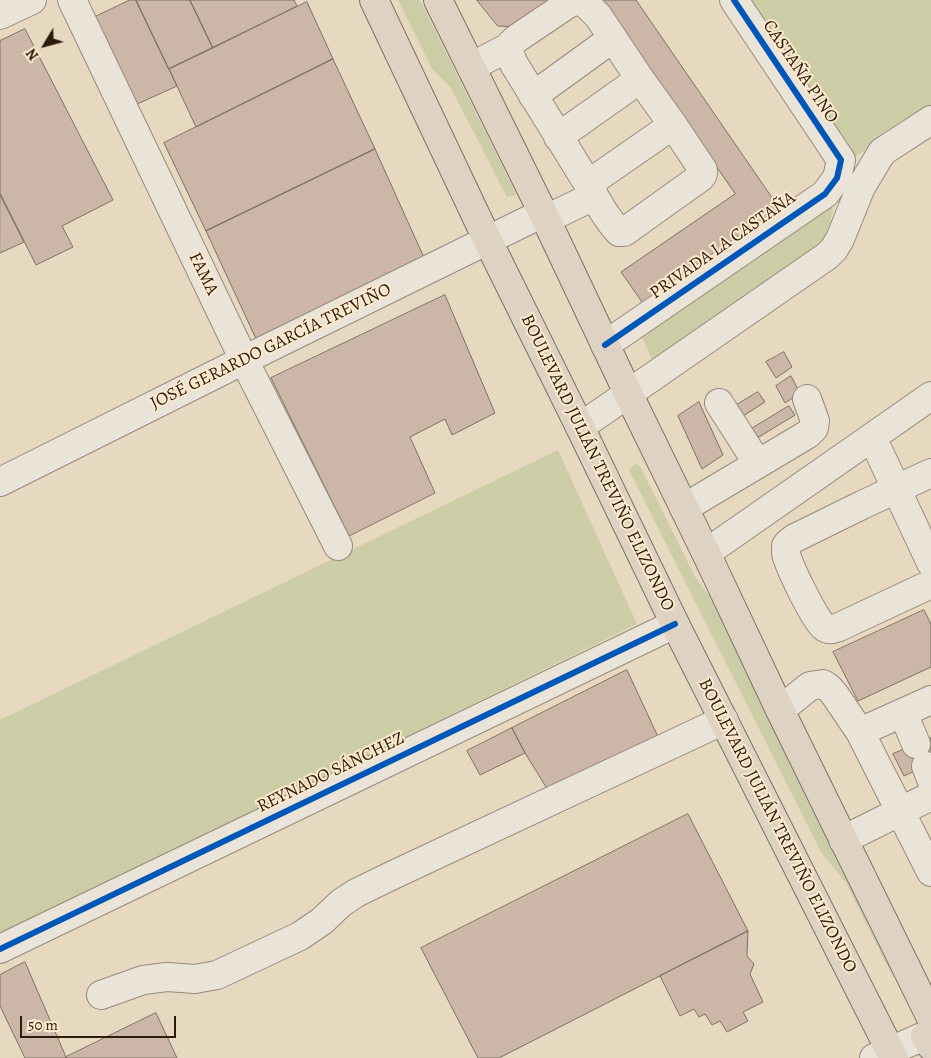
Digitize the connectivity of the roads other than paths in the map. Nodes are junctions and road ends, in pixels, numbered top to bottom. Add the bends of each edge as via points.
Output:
1 (32, 0) edge
2 (72, 0) edge
3 (374, 0) edge
4 (438, 0) edge
5 (734, 0) edge
6 (0, 15) edge
7 (613, 38) junction
8 (507, 48) junction
9 (471, 67) junction
10 (640, 79) junction
11 (533, 96) junction
12 (931, 120) edge
13 (673, 125) junction
14 (558, 137) junction
15 (842, 160) joint
16 (591, 190) junction
17 (544, 216) junction
18 (488, 241) junction
19 (606, 345) junction
20 (244, 360) junction
21 (931, 396) edge
22 (807, 399) dead end
23 (720, 403) dead end
24 (604, 410) junction
25 (872, 438) junction
26 (758, 464) junction
27 (931, 473) edge
28 (0, 481) edge
29 (896, 489) junction
30 (684, 508) junction
31 (338, 546) dead end
32 (706, 553) junction
33 (931, 563) edge
34 (931, 584) edge
35 (675, 624) junction
36 (931, 700) edge
37 (780, 710) junction
38 (903, 713) junction
39 (724, 720) junction
40 (860, 732) junction
41 (924, 763) edge
42 (931, 796) edge
43 (901, 811) junction
44 (843, 840) junction
45 (931, 872) edge
46 (0, 949) edge
47 (101, 995) dead end
48 (930, 1033) edge
49 (889, 1054) edge

1 - 6 street
2 - 20 street, FAMA
3 - 18 main road, BOULEVARD JULIÁN TREVIÑO ELIZONDO
4 - 9 main road, BOULEVARD JULIÁN TREVIÑO ELIZONDO
5 - 15 street, CASTAÑA PINO
7 - 8 street via 586,4 574,0
7 - 10 street
7 - 11 street
8 - 9 street
8 - 11 street
9 - 17 main road, BOULEVARD JULIÁN TREVIÑO ELIZONDO
10 - 13 street
10 - 14 street
11 - 14 street
12 - 24 street via 882,152 861,188 840,239 827,256
13 - 16 street, JOSÉ GERARDO GARCÍA TREVIÑO
13 - 16 street via 703,170 701,177 624,232 615,227
14 - 16 street
15 - 19 street, PRIVADA LA CASTAÑA via 837,178 825,194
16 - 17 street, JOSÉ GERARDO GARCÍA TREVIÑO
17 - 18 street, JOSÉ GERARDO GARCÍA TREVIÑO
17 - 19 main road, BOULEVARD JULIÁN TREVIÑO ELIZONDO
18 - 20 street, JOSÉ GERARDO GARCÍA TREVIÑO
18 - 24 main road, BOULEVARD JULIÁN TREVIÑO ELIZONDO via 500,266
19 - 24 main road, BOULEVARD JULIÁN TREVIÑO ELIZONDO
20 - 28 street, JOSÉ GERARDO GARCÍA TREVIÑO
20 - 31 street, FAMA
21 - 25 street
22 - 26 street via 815,421 814,428
23 - 26 street
24 - 30 main road, BOULEVARD JULIÁN TREVIÑO ELIZONDO
24 - 32 main road via 682,540
24 - 35 main road, BOULEVARD JULIÁN TREVIÑO ELIZONDO
25 - 29 street
25 - 32 street
26 - 30 street
27 - 29 street
29 - 33 street
29 - 34 street via 795,538 786,546 786,552 819,622 831,630
30 - 32 main road, BOULEVARD JULIÁN TREVIÑO ELIZONDO
32 - 37 main road, BOULEVARD JULIÁN TREVIÑO ELIZONDO
35 - 39 main road, BOULEVARD JULIÁN TREVIÑO ELIZONDO
35 - 46 street, REYNADO SÁNCHEZ
36 - 38 street
37 - 40 street via 810,686 823,684 835,695
37 - 44 main road, BOULEVARD JULIÁN TREVIÑO ELIZONDO
38 - 40 street
38 - 41 street
39 - 47 street via 393,874 356,893 300,936 217,975 195,979 166,977 143,980
39 - 49 main road, BOULEVARD JULIÁN TREVIÑO ELIZONDO
40 - 43 street
42 - 43 street
43 - 44 street
43 - 45 street
44 - 48 main road, BOULEVARD JULIÁN TREVIÑO ELIZONDO
48 - 49 street

